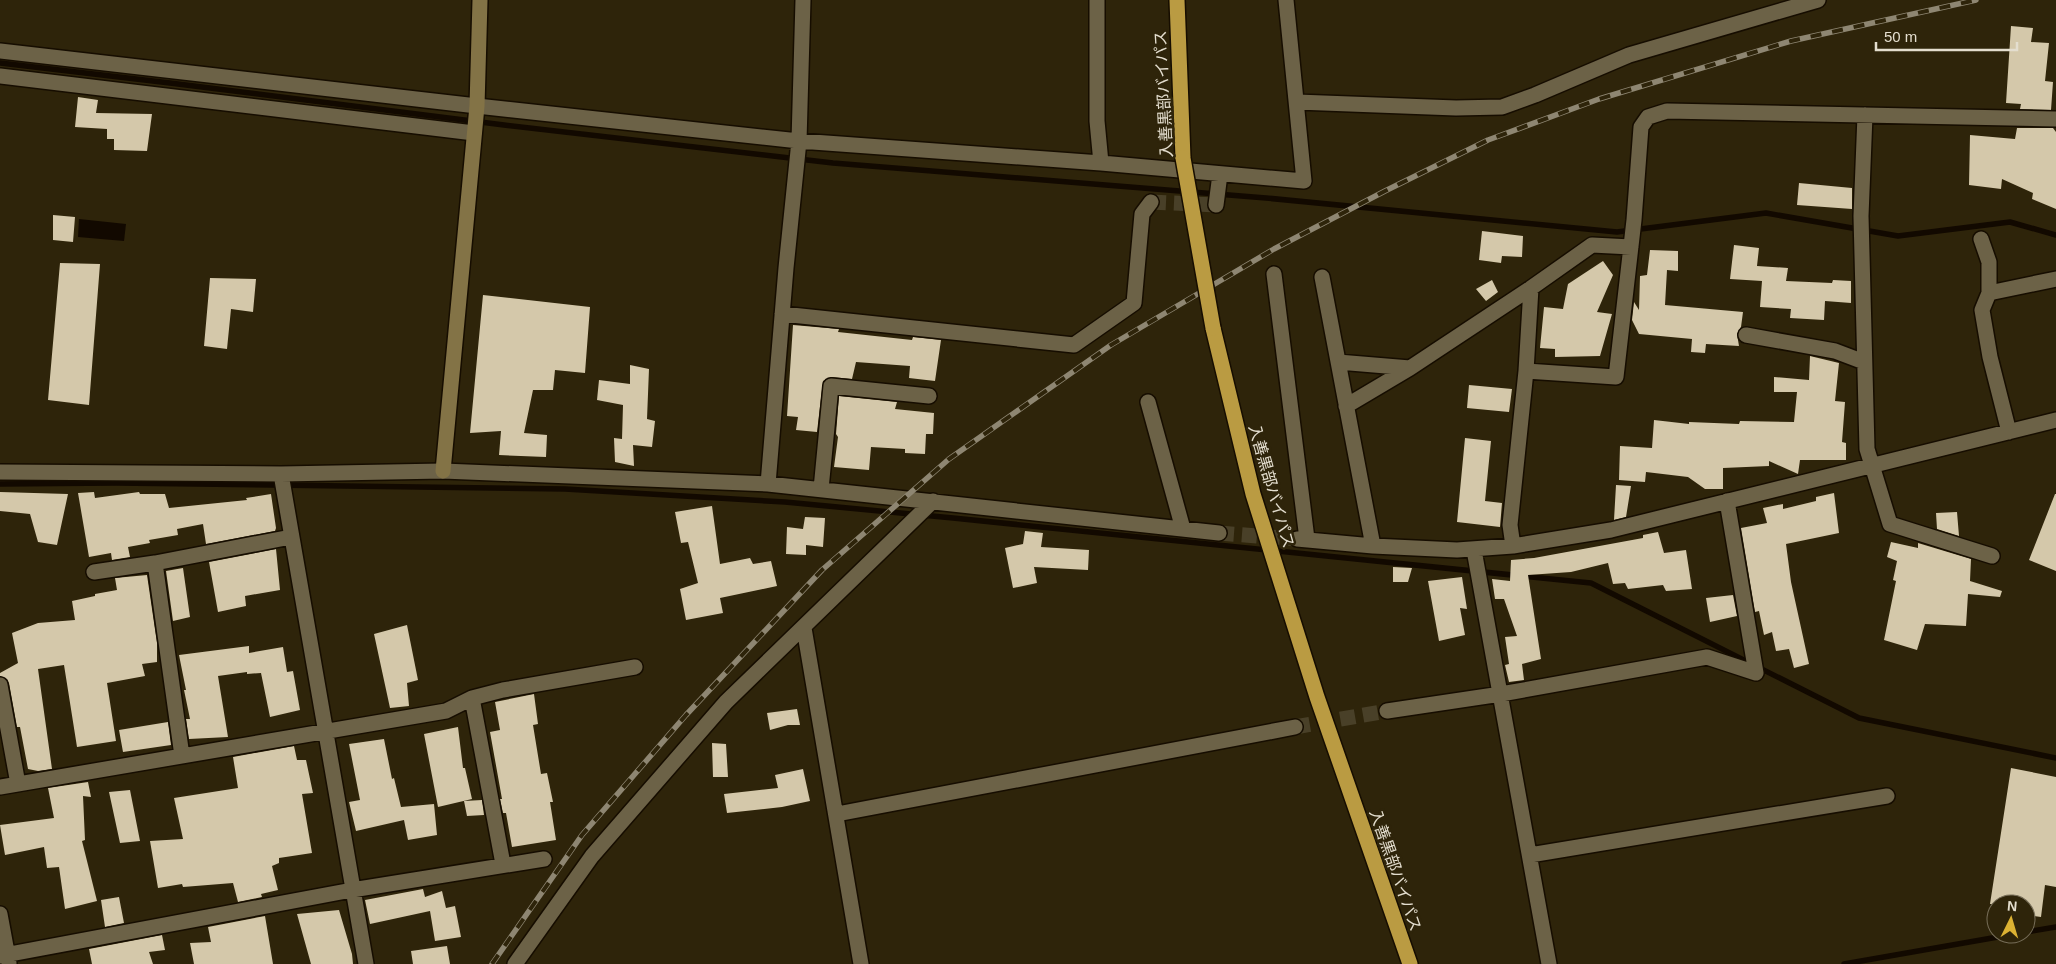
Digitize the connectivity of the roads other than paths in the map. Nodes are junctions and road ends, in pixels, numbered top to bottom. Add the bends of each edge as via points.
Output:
1 (480, 0) edge
2 (803, 0) edge
3 (1097, 0) edge
4 (1177, 0) edge
5 (1286, 0) edge
6 (1818, 0) edge
7 (0, 51) edge
8 (0, 76) edge
9 (1297, 102) junction
10 (477, 106) junction
11 (1865, 115) junction
12 (2056, 119) edge
13 (474, 133) junction
14 (799, 141) junction
15 (1101, 164) junction
16 (1220, 174) junction
17 (1151, 202) dead end
18 (1216, 205) dead end
19 (1981, 239) dead end
20 (1631, 247) junction
21 (1274, 274) dead end
22 (1322, 277) dead end
23 (2056, 279) edge
24 (1531, 288) junction
25 (1989, 293) junction
26 (782, 314) junction
27 (1746, 335) dead end
28 (1338, 362) junction
29 (1864, 362) junction
30 (1410, 368) junction
31 (1526, 371) junction
32 (929, 396) dead end
33 (1148, 402) dead end
34 (1346, 406) junction
35 (2056, 420) edge
36 (2009, 432) junction
37 (1872, 466) junction
38 (0, 472) edge
39 (443, 472) junction
40 (280, 474) junction
41 (768, 484) junction
42 (822, 489) junction
43 (933, 501) junction
44 (1727, 501) junction
45 (1183, 529) junction
46 (1219, 533) tunnel mouth
47 (291, 536) junction
48 (1373, 546) junction
49 (1513, 546) junction
50 (1474, 550) junction
51 (1992, 556) dead end
52 (155, 563) junction
53 (94, 572) dead end
54 (804, 628) junction
55 (635, 667) dead end
56 (0, 685) edge
57 (1501, 694) junction
58 (472, 698) junction
59 (1387, 711) tunnel mouth
60 (1295, 727) tunnel mouth
61 (324, 731) junction
62 (182, 756) junction
63 (18, 784) junction
64 (0, 787) edge
65 (1887, 796) dead end
66 (837, 814) junction
67 (1530, 856) junction
68 (544, 859) dead end
69 (503, 864) junction
70 (352, 890) junction
71 (0, 914) edge
72 (5, 958) edge
73 (366, 964) edge
74 (515, 964) edge
75 (861, 964) edge
76 (1410, 964) edge
77 (1549, 964) edge

1 - 10 street
2 - 14 street
3 - 15 street via 1097,121
4 - 76 highway, 入善黒部バイパス, bridge via 1183,158 1213,328 1253,494 1317,697
5 - 9 street
6 - 9 street via 1629,56 1502,107
7 - 10 street
8 - 13 street
9 - 16 street via 1304,181
10 - 13 street
10 - 14 street
11 - 12 street
11 - 20 street via 1667,111 1648,117 1641,127
11 - 29 street via 1860,216
13 - 39 street
14 - 15 street
14 - 26 street
15 - 16 street
16 - 18 street
17 - 26 street via 1142,214 1134,303 1074,345
19 - 25 street via 1989,262
20 - 24 street via 1592,246
20 - 31 street via 1616,377
21 - 48 street via 1302,539
22 - 28 street
23 - 25 street
24 - 30 street
24 - 31 street
25 - 36 street via 1982,310 1990,358
26 - 41 street
27 - 29 street via 1835,351
28 - 30 street
28 - 34 street
29 - 37 street via 1867,449
30 - 34 street
31 - 49 street via 1510,524
32 - 42 street via 831,386
33 - 45 street
34 - 48 street
35 - 36 street
36 - 37 street
37 - 44 street
37 - 51 street via 1890,524
38 - 40 street
39 - 40 street
39 - 41 street
40 - 47 street
41 - 42 street
42 - 43 street
43 - 45 street
43 - 54 street
44 - 49 street via 1611,530
44 - 57 street via 1756,673 1708,657
45 - 46 street
47 - 52 street
47 - 61 street
48 - 50 street
49 - 50 street
50 - 57 street
52 - 53 street
52 - 62 street
54 - 66 street
54 - 74 street via 726,702 592,856
55 - 58 street
56 - 63 street
57 - 59 street
57 - 67 street
58 - 61 street via 446,711
58 - 69 street
60 - 66 street
61 - 62 street
61 - 70 street
62 - 63 street
63 - 64 street
65 - 67 street
66 - 75 street
67 - 77 street
68 - 69 street
69 - 70 street
70 - 72 street
70 - 73 street
71 - 72 street

